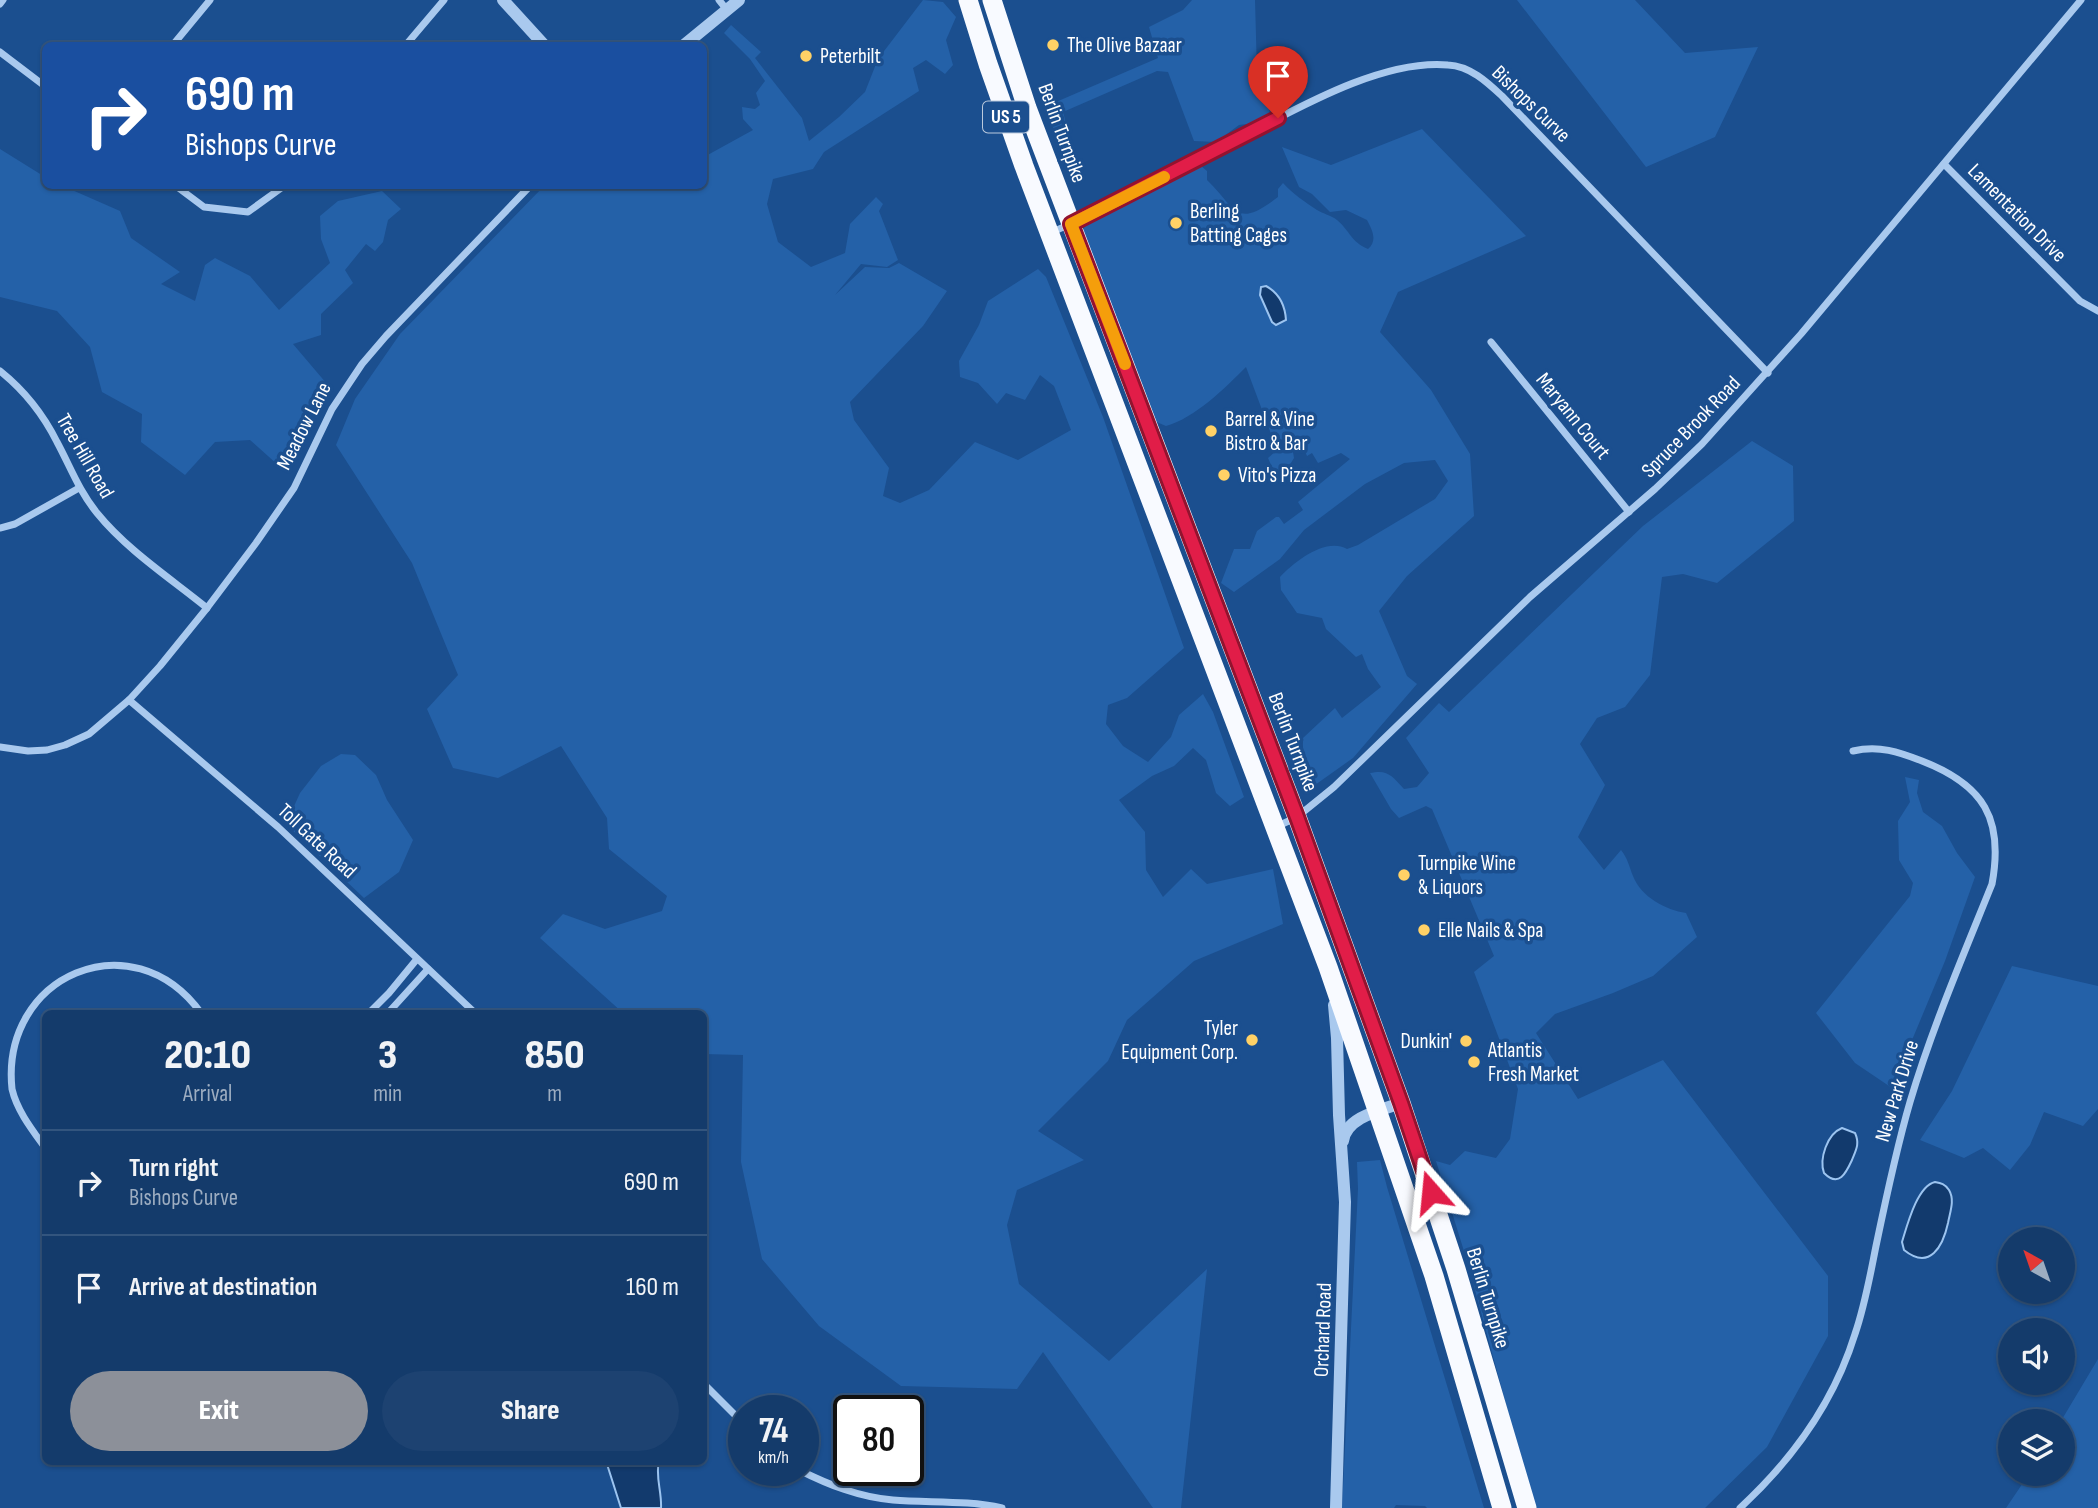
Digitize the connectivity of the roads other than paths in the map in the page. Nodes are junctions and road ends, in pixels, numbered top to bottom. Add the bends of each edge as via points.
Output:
1 (210, 0) edge
2 (444, 0) edge
3 (503, 0) edge
4 (739, 0) edge
5 (968, 0) edge
6 (992, 0) edge
7 (2081, 0) edge
8 (723, 5) edge
9 (175, 42) edge
10 (408, 42) edge
11 (541, 42) edge
12 (687, 42) edge
13 (0, 52) edge
14 (42, 84) edge
15 (1944, 164) junction
16 (180, 189) edge
17 (281, 189) edge
18 (527, 189) edge
19 (1071, 224) junction
20 (1049, 233) junction
21 (2098, 311) edge
22 (1491, 342) dead end
23 (0, 372) edge
24 (1768, 373) junction
25 (79, 488) junction
26 (1629, 512) junction
27 (0, 528) edge
28 (207, 608) junction
29 (130, 700) junction
30 (0, 747) edge
31 (1853, 751) dead end
32 (1297, 817) junction
33 (1276, 827) junction
34 (417, 958) junction
35 (1328, 967) junction
36 (428, 969) junction
37 (389, 993) junction
38 (398, 1002) junction
39 (199, 1010) edge
40 (372, 1010) edge
41 (391, 1010) edge
42 (472, 1010) edge
43 (1401, 1103) junction
44 (1378, 1111) junction
45 (42, 1143) edge
46 (1343, 1152) junction
47 (707, 1387) edge
48 (728, 1408) edge
49 (819, 1480) edge
50 (1002, 1508) edge
51 (1336, 1508) edge
52 (1502, 1508) edge
53 (1527, 1508) edge
54 (1740, 1508) edge

1 - 9 street
2 - 10 street
3 - 11 street
4 - 8 street
5 - 20 highway, US 5
6 - 19 highway, Berlin Turnpike / US 5
7 - 15 street, Spruce Brook Road
8 - 12 street
13 - 14 street
15 - 21 street, Lamentation Drive via 2080,301
15 - 24 street, Spruce Brook Road
16 - 17 street via 204,207 248,212
18 - 28 street, Meadow Lane via 362,365 332,410 294,488
19 - 20 street, Bishops Curve
19 - 24 street, Bishops Curve via 1328,94 1412,67 1450,65 1464,68 1496,90
19 - 32 highway, Berlin Turnpike / US 5
20 - 33 highway, US 5
22 - 26 street, Maryann Court
23 - 25 street, Tree Hill Road via 40,412
24 - 26 street, Spruce Brook Road via 1679,467
25 - 27 street
25 - 28 street, Tree Hill Road via 110,527
26 - 32 street, Spruce Brook Road via 1530,597 1352,771
28 - 29 street, Meadow Lane
29 - 30 street, Meadow Lane via 89,734 65,745 28,751
29 - 34 street, Toll Gate Road via 244,797
31 - 54 street, New Park Drive via 1875,747 1899,752 1968,785 1994,828 1995,865 1992,884 1910,1101 1865,1300 1842,1369 1807,1433
32 - 33 street, Spruce Brook Road
32 - 43 highway, Berlin Turnpike / US 5
33 - 35 highway, US 5
34 - 36 street, Toll Gate Road
34 - 37 street
35 - 44 highway, US 5
35 - 46 street, Orchard Road
36 - 38 street
36 - 42 street, Toll Gate Road
37 - 38 street
37 - 40 street
38 - 41 street
39 - 45 street via 173,984 129,965 85,968 43,991 16,1031 10,1069 20,1109
43 - 44 street, Orchard Road
43 - 53 highway, Berlin Turnpike / US 5
44 - 46 street, Orchard Road via 1346,1130
44 - 52 highway, US 5 via 1434,1276
46 - 51 street, Orchard Road
47 - 48 street
49 - 50 street via 891,1500

